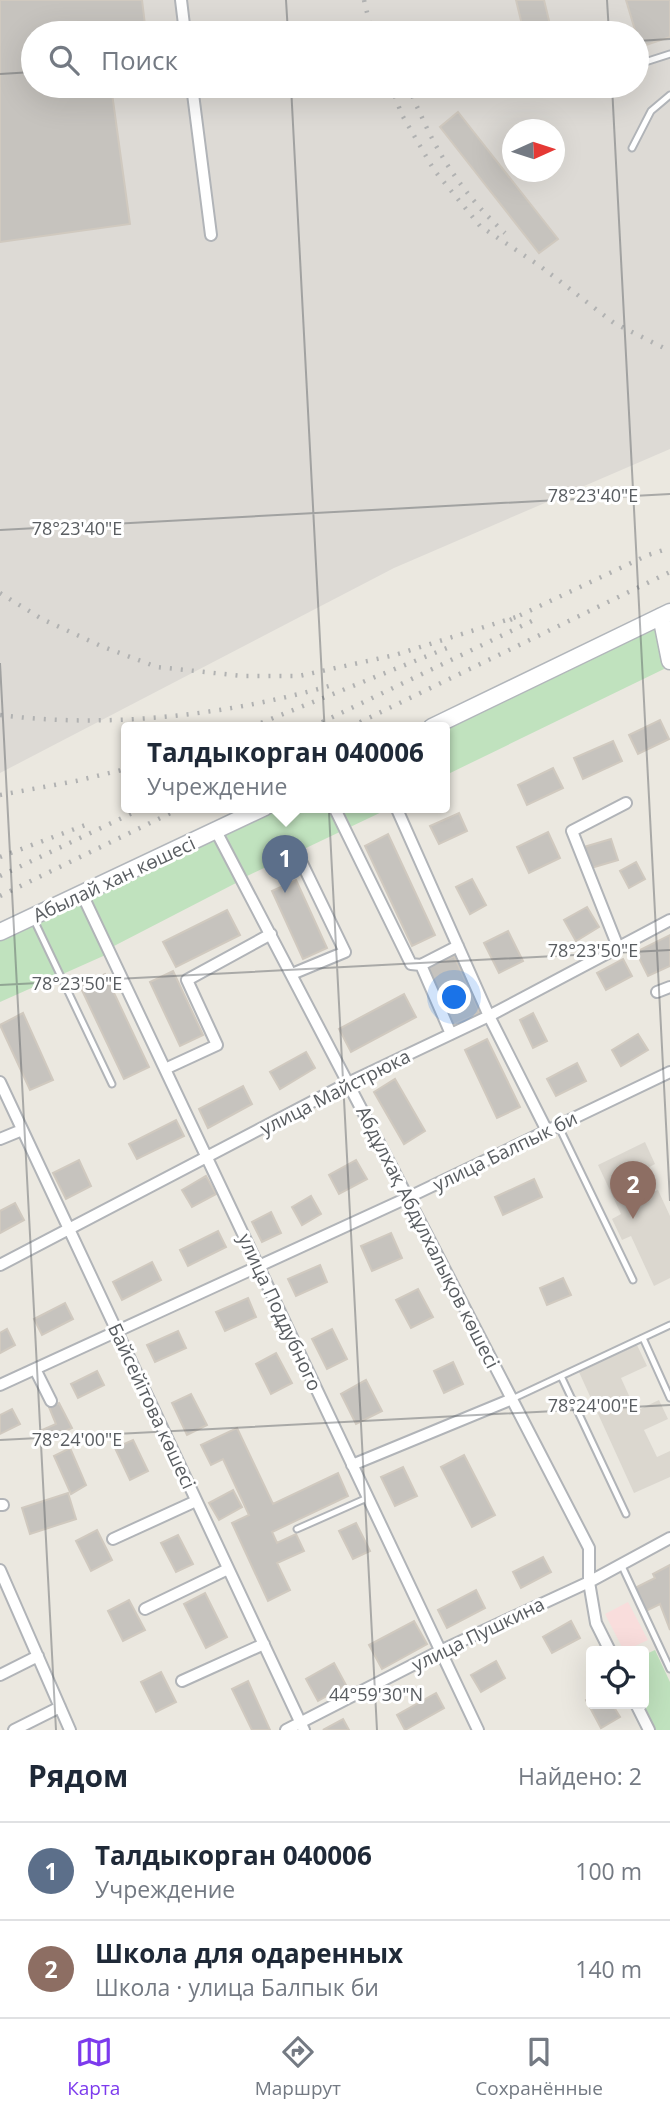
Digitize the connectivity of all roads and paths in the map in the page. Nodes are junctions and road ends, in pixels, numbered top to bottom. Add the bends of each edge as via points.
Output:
1 (181, 0) edge
2 (184, 21) edge
3 (670, 54) edge
4 (649, 61) edge
5 (670, 95) edge
6 (194, 98) edge
7 (632, 148) dead end
8 (211, 235) dead end
9 (666, 614) edge
10 (670, 661) edge
11 (442, 722) edge
12 (626, 803) dead end
13 (253, 813) edge
14 (337, 813) edge
15 (399, 813) edge
16 (216, 831) junction
17 (299, 858) dead end
18 (82, 894) junction
19 (33, 917) junction
20 (670, 920) edge
21 (0, 932) edge
22 (271, 934) junction
23 (458, 946) junction
24 (618, 947) junction
25 (421, 965) junction
26 (292, 974) junction
27 (670, 987) edge
28 (657, 992) dead end
29 (489, 1016) junction
30 (451, 1034) junction
31 (166, 1069) junction
32 (670, 1072) edge
33 (0, 1082) edge
34 (350, 1082) junction
35 (112, 1084) dead end
36 (558, 1125) junction
37 (22, 1130) junction
38 (547, 1131) junction
39 (0, 1139) edge
40 (207, 1157) junction
41 (407, 1198) junction
42 (69, 1229) junction
43 (0, 1265) edge
44 (258, 1266) junction
45 (633, 1280) dead end
46 (670, 1325) edge
47 (117, 1332) junction
48 (643, 1338) junction
49 (36, 1369) junction
50 (561, 1376) junction
51 (0, 1385) edge
52 (670, 1398) edge
53 (512, 1399) junction
54 (51, 1401) dead end
55 (352, 1465) junction
56 (367, 1498) junction
57 (196, 1501) junction
58 (626, 1514) dead end
59 (297, 1530) dead end
60 (670, 1538) edge
61 (113, 1539) dead end
62 (621, 1564) junction
63 (229, 1569) junction
64 (0, 1570) edge
65 (589, 1581) junction
66 (145, 1609) dead end
67 (264, 1644) junction
68 (608, 1646) edge
69 (440, 1651) junction
70 (38, 1656) junction
71 (670, 1669) edge
72 (0, 1675) edge
73 (182, 1681) dead end
74 (60, 1707) junction
75 (638, 1709) edge
76 (302, 1726) edge
77 (14, 1730) edge
78 (70, 1730) edge
79 (286, 1730) edge
80 (478, 1730) edge
81 (649, 1730) edge

1 - 2 street
3 - 4 lane
5 - 7 lane via 651,111
6 - 8 street
9 - 10 main road
9 - 11 main road
12 - 24 street via 572,831
13 - 16 main road, Абылай хан көшесі
14 - 25 street via 411,964
15 - 23 street
16 - 18 main road, Абылай хан көшесі
16 - 22 street, Абдұлхақ Абдұлхалықов көшесі
17 - 26 street via 345,952
18 - 19 main road, Абылай хан көшесі
18 - 31 street, улица Поддубного
19 - 21 main road, Абылай хан көшесі
19 - 35 lane
20 - 24 street, улица Майстрюка
22 - 26 street, Абдұлхақ Абдұлхалықов көшесі
22 - 31 street via 187,980 217,1045
23 - 25 street
23 - 29 street
24 - 29 street, улица Майстрюка
25 - 30 street
26 - 34 street, Абдұлхақ Абдұлхалықов көшесі
27 - 28 street
29 - 30 street, улица Майстрюка
29 - 38 street
30 - 34 street, улица Майстрюка
31 - 40 street, улица Поддубного
32 - 36 street, улица Балпык би
33 - 37 street, Байсейітова көшесі
34 - 40 street, улица Майстрюка
34 - 41 street, Абдұлхақ Абдұлхалықов көшесі
36 - 38 street, улица Балпык би
36 - 45 lane
37 - 39 street
37 - 42 street, Байсейітова көшесі
38 - 41 street, улица Балпык би
40 - 42 street, улица Майстрюка
40 - 44 street, улица Поддубного
41 - 44 street, улица Балпык би
41 - 53 street, Абдұлхақ Абдұлхалықов көшесі
42 - 43 street, улица Майстрюка
42 - 47 street, Байсейітова көшесі
44 - 47 street, улица Балпык би
44 - 55 street, улица Поддубного
46 - 48 lane
47 - 49 street, улица Балпык би
47 - 57 street, Байсейітова көшесі
48 - 50 lane
48 - 52 lane
49 - 51 street, улица Балпык би
49 - 54 street
50 - 53 lane
50 - 58 lane
53 - 55 street
53 - 65 street, Абдұлхақ Абдұлхалықов көшесі via 589,1548
55 - 56 street, улица Поддубного
56 - 59 lane
56 - 69 street, улица Поддубного
57 - 61 street
57 - 63 street, Байсейітова көшесі
60 - 62 street, улица Пушкина
62 - 65 street, улица Пушкина
62 - 71 lane
63 - 66 street
63 - 67 street, Байсейітова көшесі
64 - 70 street
65 - 68 street, Абдұлхақ Абдұлхалықов көшесі via 596,1623
65 - 69 street, улица Пушкина
67 - 73 street
67 - 76 street, Байсейітова көшесі
69 - 76 street, улица Пушкина
69 - 80 street, улица Поддубного
70 - 72 street
70 - 74 street
74 - 77 street
74 - 78 street
75 - 81 street
76 - 79 street, улица Пушкина

